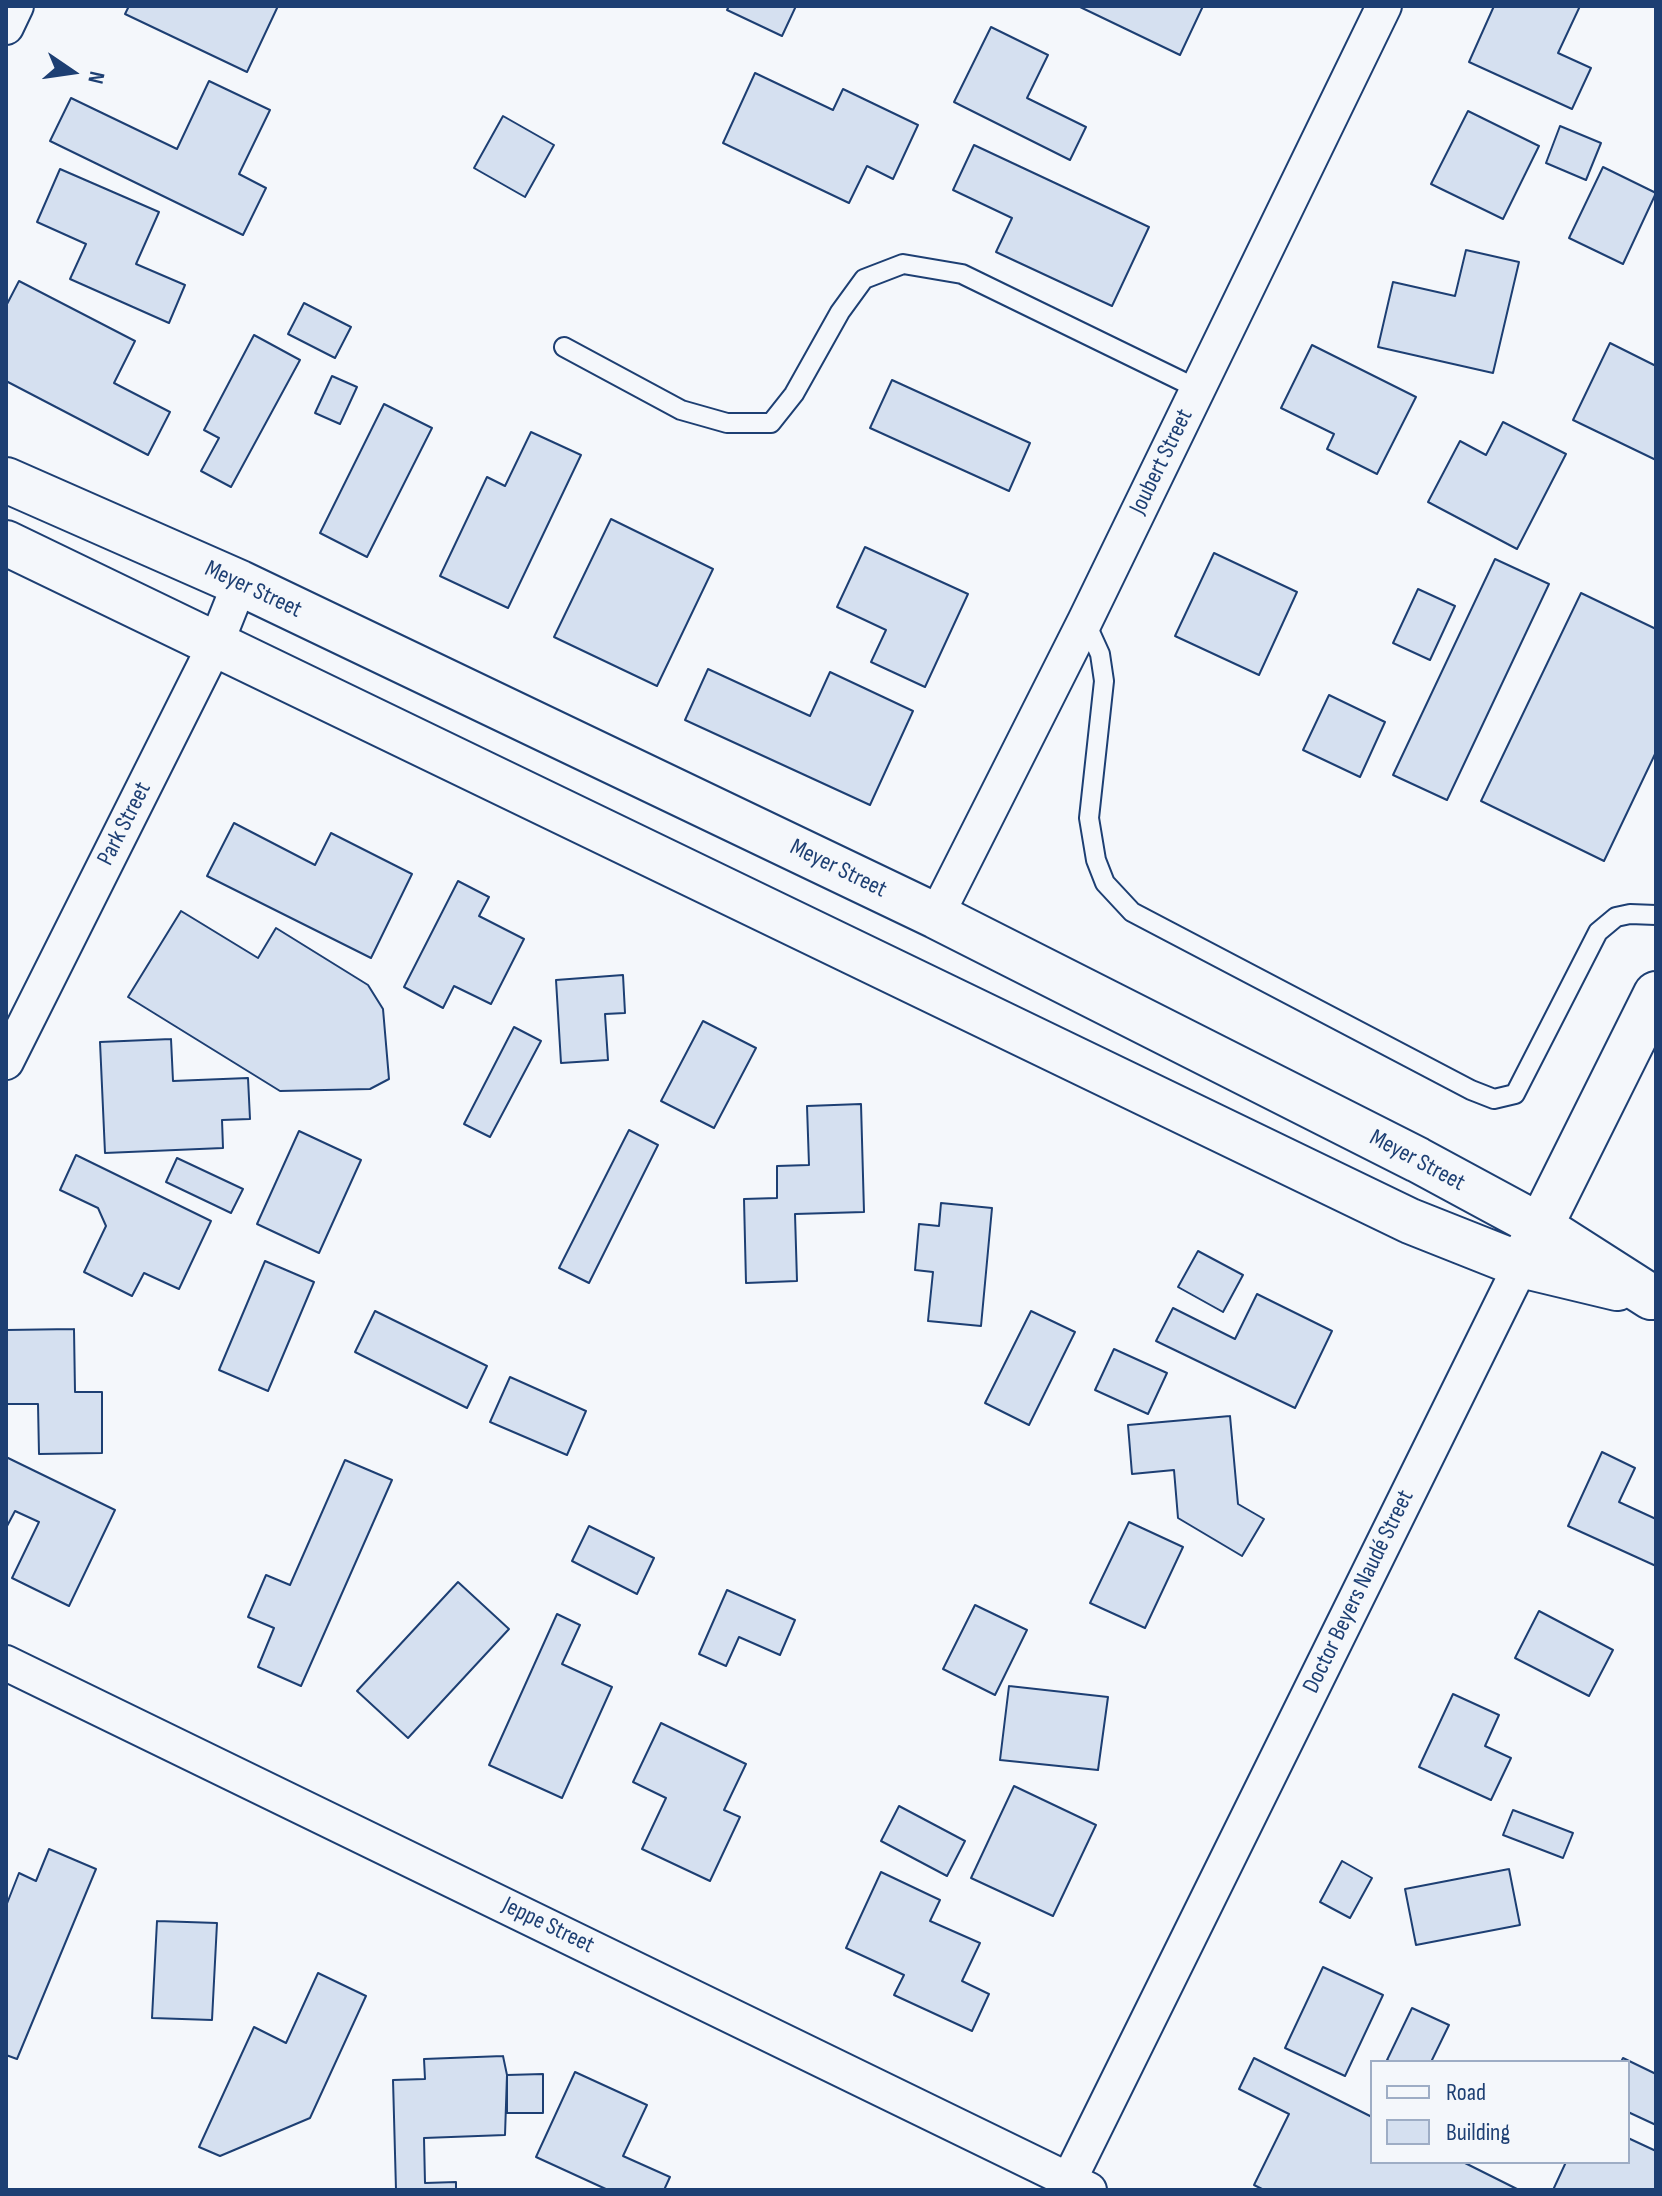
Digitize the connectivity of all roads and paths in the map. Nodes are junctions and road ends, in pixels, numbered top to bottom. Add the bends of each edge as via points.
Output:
1 (16, 6) edge
2 (1384, 6) edge
3 (6, 27) edge
4 (564, 347) dead end
5 (1198, 389) junction
6 (6, 480) edge
7 (6, 543) edge
8 (240, 583) junction
9 (1085, 621) junction
10 (216, 643) junction
11 (1656, 915) edge
12 (936, 916) junction
13 (1656, 994) edge
14 (6, 1062) edge
15 (1540, 1226) junction
16 (1521, 1265) junction
17 (1653, 1298) edge
18 (6, 1663) edge
19 (1074, 2187) edge

1 - 3 street
2 - 5 street, Joubert Street
4 - 5 lane via 681,410 727,423 771,423 864,279 903,264 962,274
5 - 9 street, Joubert Street
6 - 8 main road, Meyer Street
7 - 10 main road, Meyer Street
8 - 10 street, Park Street
8 - 12 main road, Meyer Street
9 - 11 lane via 1100,654 1104,681 1089,818 1105,883 1132,912 1471,1090 1494,1099 1515,1094 1598,932 1616,917
9 - 12 street, Joubert Street
10 - 14 street, Park Street
10 - 16 main road, Meyer Street via 1410,1221
12 - 15 main road, Meyer Street
13 - 15 main road, Doctor Beyers Naudé Street
15 - 16 main road, Doctor Beyers Naudé Street
15 - 17 main road, Meyer Street
16 - 17 main road, Meyer Street
16 - 19 street, Doctor Beyers Naudé Street
18 - 19 street, Jeppe Street

